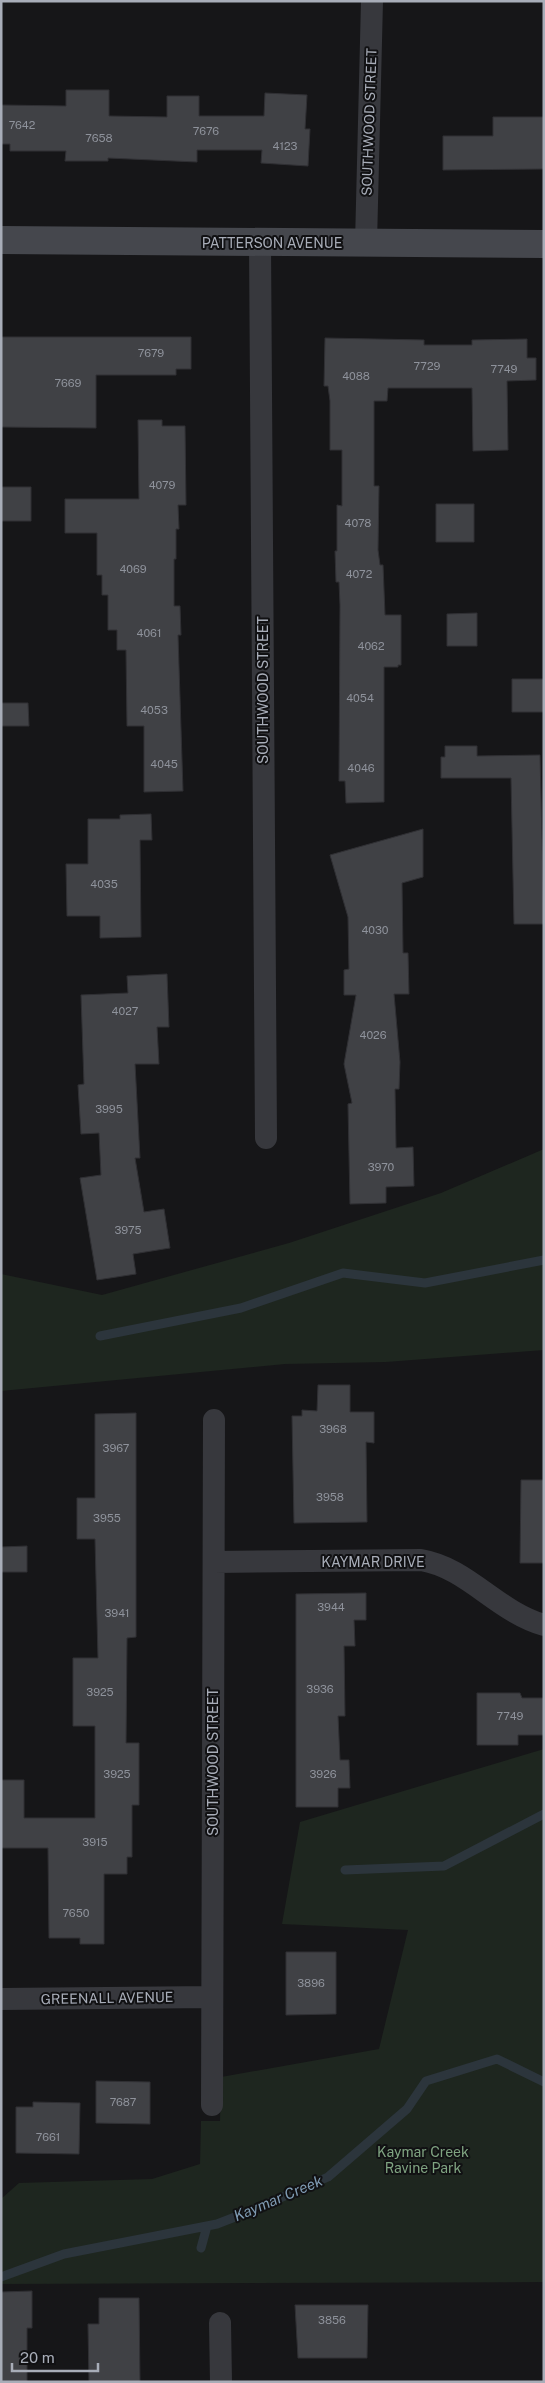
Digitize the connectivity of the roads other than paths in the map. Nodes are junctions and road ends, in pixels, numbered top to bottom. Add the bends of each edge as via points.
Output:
1 (372, 1) edge
2 (1, 240) edge
3 (260, 243) junction
4 (366, 243) junction
5 (544, 244) edge
6 (266, 1138) dead end
7 (214, 1420) dead end
8 (214, 1562) junction
9 (544, 1625) edge
10 (212, 1997) junction
11 (1, 1999) edge
12 (212, 2105) dead end
13 (220, 2323) dead end
14 (221, 2382) edge

1 - 4 street, SOUTHWOOD STREET
2 - 3 street, PATTERSON AVENUE
3 - 4 street, PATTERSON AVENUE
3 - 6 street, SOUTHWOOD STREET
4 - 5 street, PATTERSON AVENUE
7 - 8 street, SOUTHWOOD STREET
8 - 9 street, KAYMAR DRIVE via 432,1562 459,1574 513,1613
8 - 10 street, SOUTHWOOD STREET
10 - 11 street, GREENALL AVENUE
10 - 12 street, SOUTHWOOD STREET
13 - 14 street

